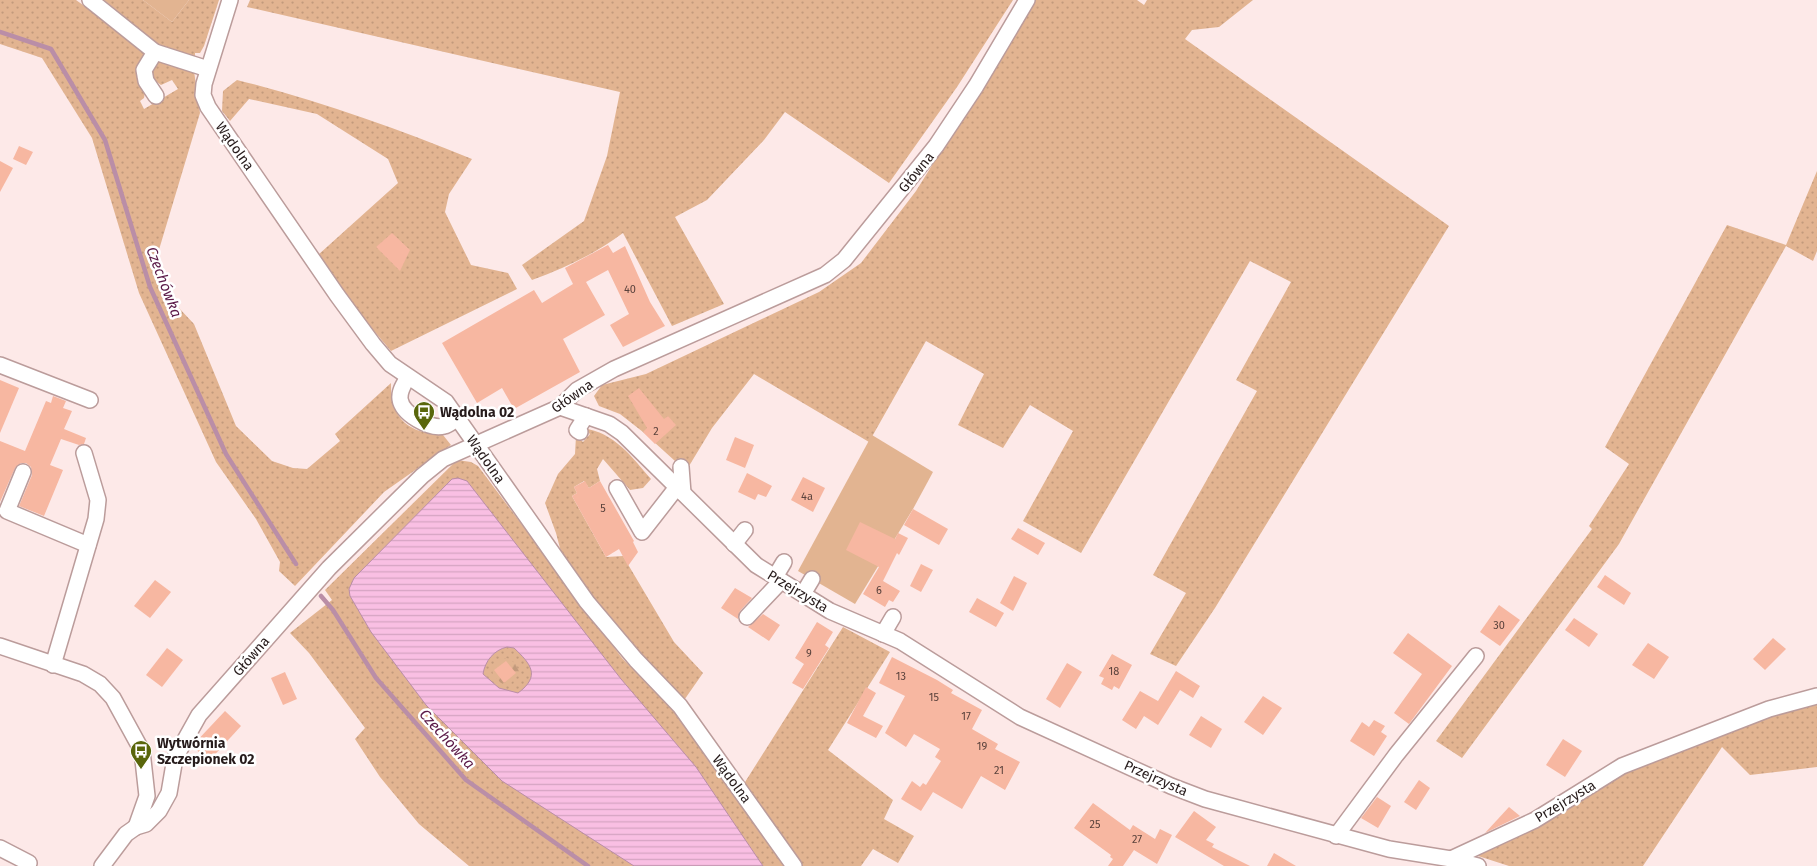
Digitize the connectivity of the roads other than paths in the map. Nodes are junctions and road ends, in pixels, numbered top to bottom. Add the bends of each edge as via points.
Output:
1 (90, 0) edge
2 (230, 0) edge
3 (1028, 0) edge
4 (155, 52) junction
5 (208, 69) junction
6 (156, 96) dead end
7 (0, 365) edge
8 (408, 377) junction
9 (90, 400) dead end
10 (560, 408) junction
11 (586, 416) junction
12 (458, 418) junction
13 (580, 432) dead end
14 (476, 444) junction
15 (84, 452) dead end
16 (681, 466) dead end
17 (22, 472) dead end
18 (617, 488) dead end
19 (680, 490) junction
20 (745, 530) dead end
21 (734, 544) junction
22 (88, 545) junction
23 (784, 562) dead end
24 (778, 579) junction
25 (812, 579) dead end
26 (803, 594) junction
27 (747, 617) dead end
28 (893, 617) dead end
29 (883, 634) junction
30 (0, 646) edge
31 (1476, 656) dead end
32 (53, 665) junction
33 (1817, 696) edge
34 (136, 827) junction
35 (1336, 836) junction
36 (0, 848) edge
37 (1450, 862) edge
38 (27, 866) edge
39 (102, 866) edge
40 (794, 866) edge
41 (1478, 866) edge

1 - 4 street
2 - 5 street, Wądolna
3 - 10 street, Główna via 936,146 844,260 825,275 614,369 577,390
4 - 5 street
4 - 6 street via 144,70 146,81
5 - 8 street, Wądolna via 203,89 208,107 357,323 390,364
7 - 9 street
8 - 12 street, Wądolna via 446,402
8 - 12 street via 400,394 405,410 429,426 444,426
10 - 11 street, Przejrzysta
10 - 14 street, Główna
11 - 13 street via 577,430
11 - 19 street, Przejrzysta via 609,424 622,433
12 - 14 street, Wądolna
14 - 34 street, Główna via 443,459 422,476 329,568 199,715 175,758 169,793 159,811 146,824
14 - 40 street, Wądolna via 586,602 680,706
15 - 22 street via 98,500
16 - 19 street
17 - 22 street via 7,511
18 - 19 street via 642,532
19 - 21 street, Przejrzysta
20 - 21 street
21 - 24 street, Przejrzysta via 756,565
22 - 32 street
23 - 24 street
24 - 26 street, Przejrzysta
24 - 27 street
25 - 26 street
26 - 29 street, Przejrzysta via 830,611
28 - 29 street
29 - 35 street, Przejrzysta via 1020,717 1172,786 1204,799
30 - 32 street
31 - 35 street
32 - 34 street via 83,674 100,684 113,698 137,740 142,751 147,796
33 - 37 street, Przejrzysta via 1769,709 1622,766 1535,820
34 - 39 street, Główna via 126,834
35 - 37 street, Przejrzysta
36 - 38 street via 29,863
37 - 41 street

